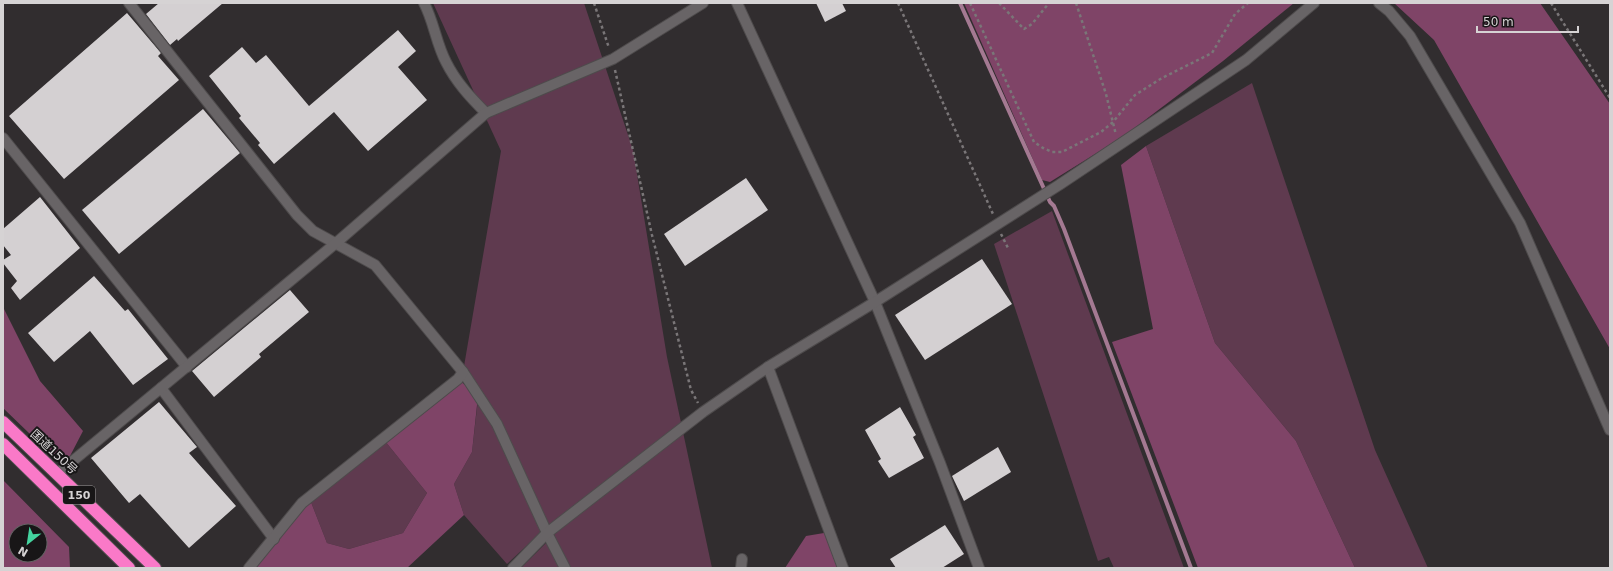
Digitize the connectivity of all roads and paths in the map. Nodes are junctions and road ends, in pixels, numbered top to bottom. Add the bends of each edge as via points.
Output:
1 (129, 3) edge
2 (424, 3) edge
3 (594, 3) edge
4 (703, 3) edge
5 (737, 3) edge
6 (898, 3) edge
7 (970, 3) edge
8 (999, 3) edge
9 (1049, 3) edge
10 (1076, 3) edge
11 (1248, 3) edge
12 (1314, 3) edge
13 (1378, 3) edge
14 (1551, 3) edge
15 (612, 59) junction
16 (1610, 98) edge
17 (486, 114) junction
18 (1113, 122) junction
19 (3, 138) edge
20 (1118, 145) junction
21 (995, 219) dead end
22 (1001, 234) dead end
23 (336, 243) junction
24 (1008, 248) dead end
25 (875, 302) junction
26 (187, 367) junction
27 (768, 367) junction
28 (462, 372) junction
29 (161, 388) junction
30 (703, 412) junction
31 (3, 422) edge
32 (1610, 430) edge
33 (3, 444) edge
34 (57, 474) junction
35 (547, 533) junction
36 (274, 539) junction
37 (129, 568) edge
38 (155, 568) edge
39 (249, 568) edge
40 (513, 568) edge
41 (565, 568) edge
42 (843, 568) edge
43 (979, 568) edge

1 - 23 street via 297,215 313,231
2 - 17 street via 445,60 464,91
3 - 15 path
4 - 15 street
5 - 25 street
6 - 21 path
7 - 18 path via 1034,142 1052,152 1062,152 1101,132
8 - 9 path via 1024,29 1032,24
10 - 18 path
11 - 18 path via 1235,14 1212,53 1162,78 1136,95
12 - 20 street via 1246,60
13 - 32 street via 1389,11 1410,36 1520,223
14 - 16 path
15 - 17 street
15 - 30 path via 691,390
17 - 23 street
18 - 20 path
19 - 26 street
20 - 25 street
22 - 24 path
23 - 26 street
23 - 28 street via 375,265
25 - 27 street
25 - 43 street via 940,462
26 - 29 street
27 - 30 street
27 - 42 street
28 - 35 street via 497,424
28 - 36 street via 458,379 302,503
29 - 34 street
29 - 36 street
30 - 35 street
31 - 34 highway, 国道150号 / 150
33 - 37 highway, 150
34 - 38 highway, 国道150号 / 150
35 - 40 street
35 - 41 street
36 - 39 street

